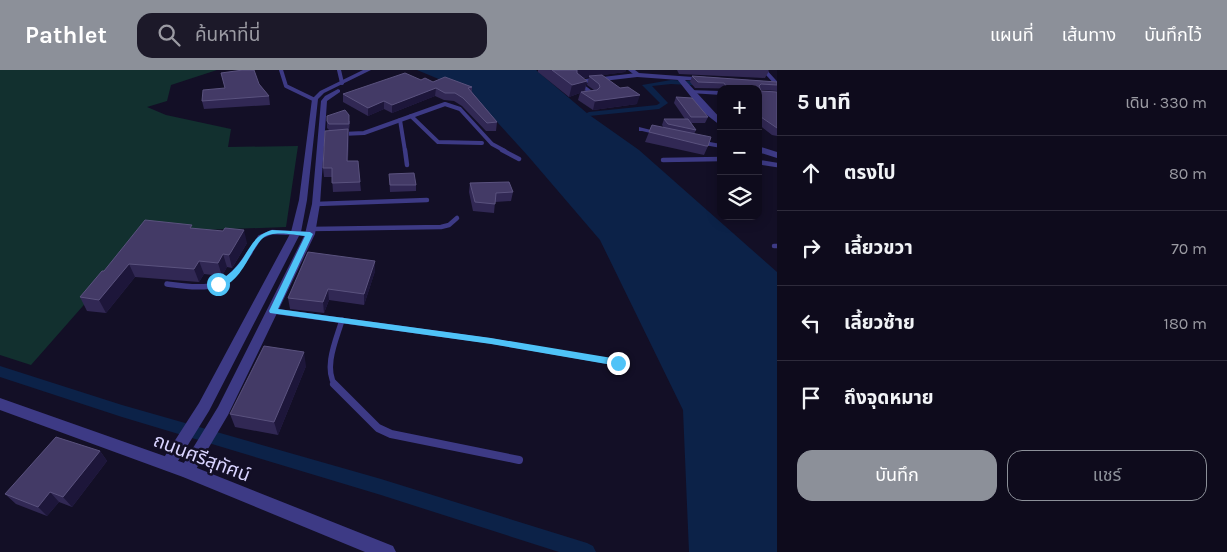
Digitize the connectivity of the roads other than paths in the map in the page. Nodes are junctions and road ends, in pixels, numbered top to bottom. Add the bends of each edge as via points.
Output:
1 (281, 70) edge
2 (340, 70) edge
3 (368, 70) edge
4 (374, 70) edge
5 (631, 70) edge
6 (764, 70) edge
7 (637, 75) junction
8 (679, 78) junction
9 (718, 80) edge
10 (766, 82) edge
11 (342, 83) junction
12 (776, 83) edge
13 (688, 89) junction
14 (717, 93) edge
15 (585, 96) edge
16 (314, 100) junction
17 (411, 116) junction
18 (400, 120) junction
19 (717, 120) edge
20 (642, 129) dead end
21 (339, 134) edge
22 (668, 135) edge
23 (686, 138) edge
24 (482, 142) dead end
25 (717, 145) edge
26 (762, 150) edge
27 (777, 155) edge
28 (518, 159) dead end
29 (717, 159) edge
30 (663, 160) dead end
31 (762, 163) edge
32 (407, 165) dead end
33 (777, 165) edge
34 (427, 200) dead end
35 (316, 204) junction
36 (457, 218) dead end
37 (311, 231) junction
38 (296, 232) junction
39 (167, 284) dead end
40 (273, 311) junction
41 (342, 320) junction
42 (618, 363) dead end
43 (0, 404) edge
44 (519, 460) dead end
45 (168, 464) junction
46 (187, 471) junction
47 (387, 552) edge

1 - 16 lane via 286,86
2 - 11 lane
3 - 11 street
4 - 35 street via 324,101 326,135
5 - 7 street
6 - 12 lane
7 - 8 street
7 - 15 lane via 577,82 594,95
8 - 9 street
8 - 13 street
10 - 12 street
11 - 16 street via 322,92
13 - 14 street
13 - 19 street
16 - 38 street via 303,200
17 - 18 lane
17 - 24 lane via 438,142
17 - 28 lane via 444,104 460,109 492,144
18 - 21 lane via 364,133
18 - 32 lane
20 - 22 street
23 - 25 street
26 - 27 street
29 - 30 lane
31 - 33 lane
34 - 35 lane
35 - 37 street
36 - 37 lane via 441,227
37 - 38 lane
37 - 40 street
38 - 39 lane via 272,232 260,237 240,268 218,284 205,288
38 - 45 street via 204,407
40 - 41 lane
40 - 46 street via 223,411
41 - 42 lane
41 - 44 lane via 330,374 333,383 378,428 391,434
43 - 45 street, ถนนศรีสุทัศน์
45 - 46 street, ถนนศรีสุทัศน์
46 - 47 street, ถนนศรีสุทัศน์

